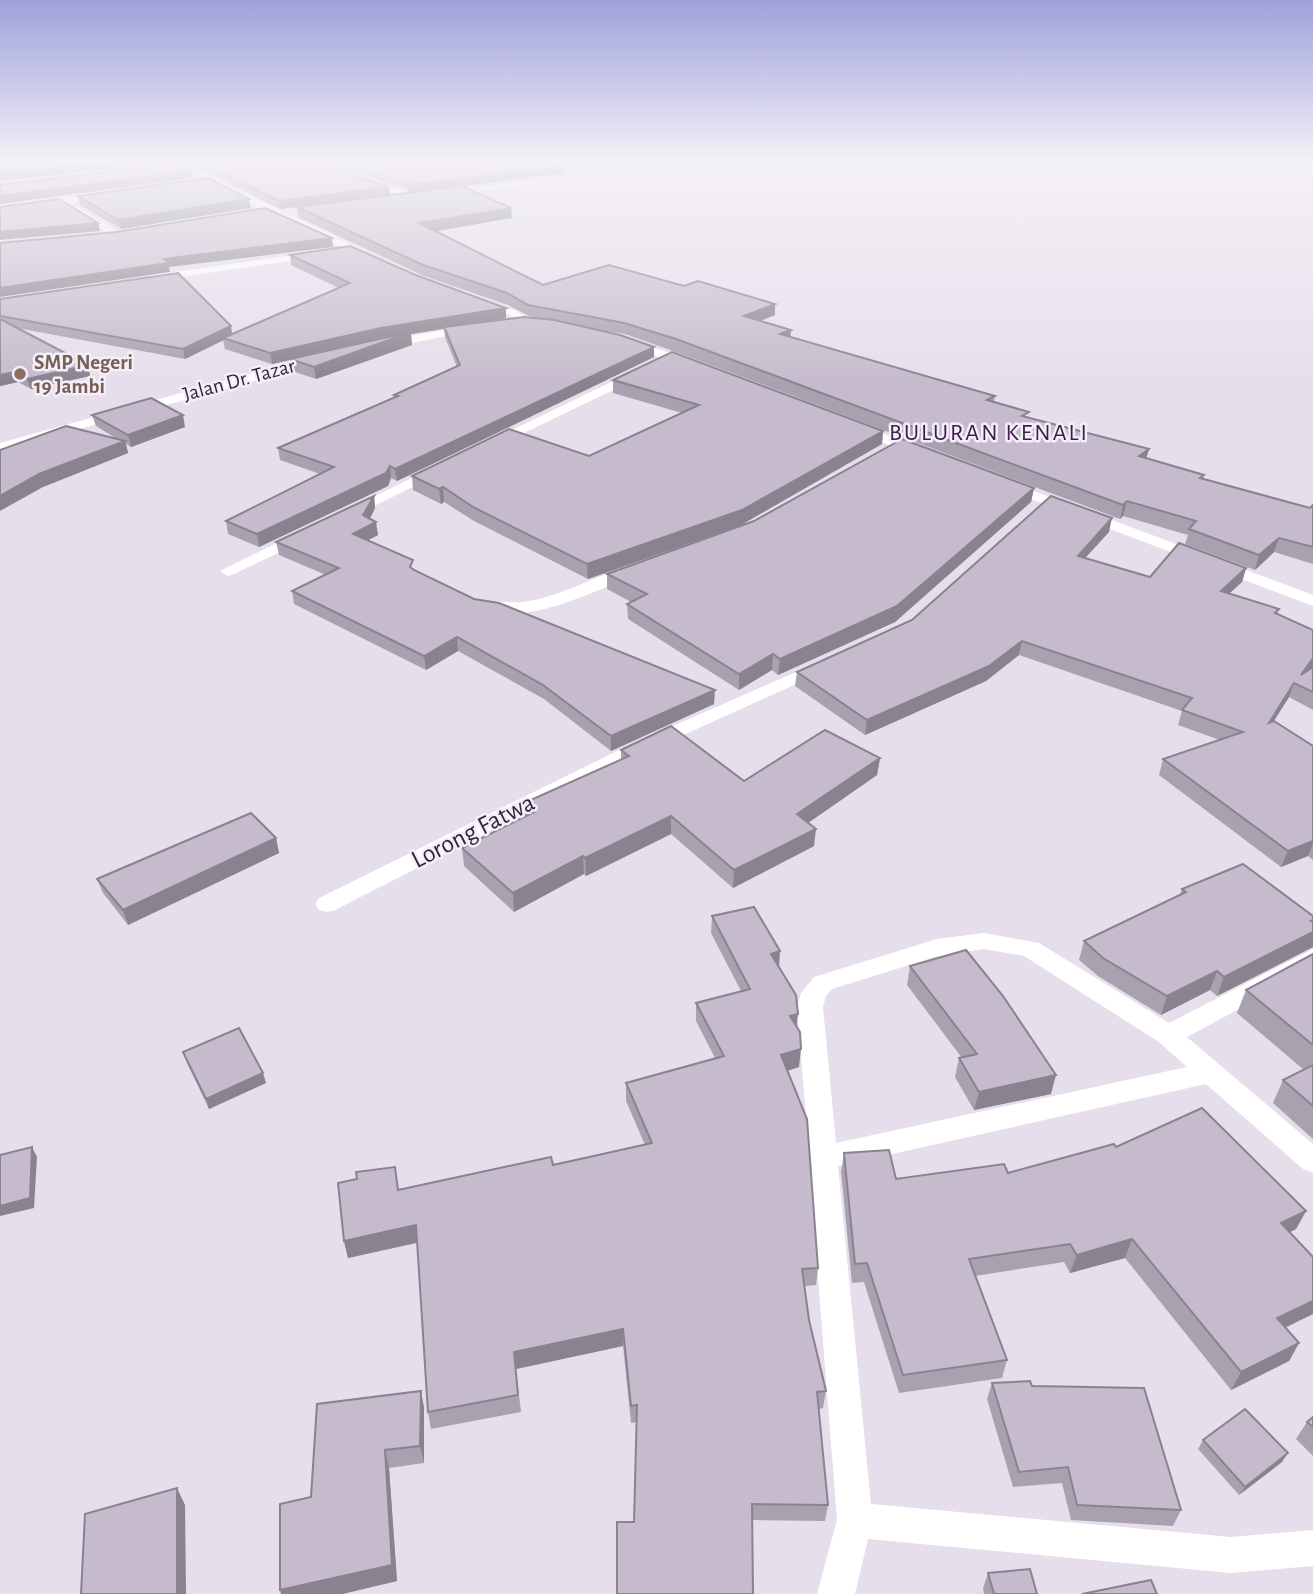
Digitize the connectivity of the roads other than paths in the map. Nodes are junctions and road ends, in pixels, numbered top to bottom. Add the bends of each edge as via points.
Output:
1 (115, 235) edge
2 (326, 235) edge
3 (95, 238) edge
4 (357, 249) junction
5 (382, 261) edge
6 (134, 281) edge
7 (470, 298) edge
8 (613, 338) edge
9 (365, 349) edge
10 (671, 357) junction
11 (326, 358) edge
12 (709, 371) edge
13 (847, 424) edge
14 (898, 444) junction
15 (0, 447) edge
16 (474, 452) edge
17 (875, 457) edge
18 (933, 457) edge
19 (450, 464) edge
20 (995, 480) edge
21 (1046, 500) junction
22 (339, 517) edge
23 (1026, 519) edge
24 (314, 529) edge
25 (643, 567) edge
26 (228, 571) dead end
27 (470, 601) edge
28 (1313, 601) edge
29 (842, 656) edge
30 (327, 904) dead end
31 (1313, 958) edge
32 (1168, 1035) junction
33 (1212, 1072) junction
34 (821, 1158) junction
35 (1313, 1161) edge
36 (855, 1520) junction
37 (1313, 1548) edge
38 (836, 1594) edge

1 - 3 street
2 - 4 street
4 - 5 street
4 - 6 street
7 - 9 street via 530,323 443,332
8 - 10 street
10 - 12 street
10 - 16 street
11 - 15 street, Jalan Dr. Tazar
13 - 14 street
14 - 17 street
14 - 18 street
19 - 22 street
20 - 21 street
21 - 23 street
21 - 28 street
24 - 26 street
25 - 27 street via 543,604 498,609
29 - 30 street, Lorong Fatwa via 628,753
31 - 32 street
32 - 33 street
32 - 34 street via 1052,960 1008,944 984,941 937,948 823,983 810,1007
33 - 34 street
33 - 35 street
34 - 36 street
36 - 37 street via 1231,1555
36 - 38 street

